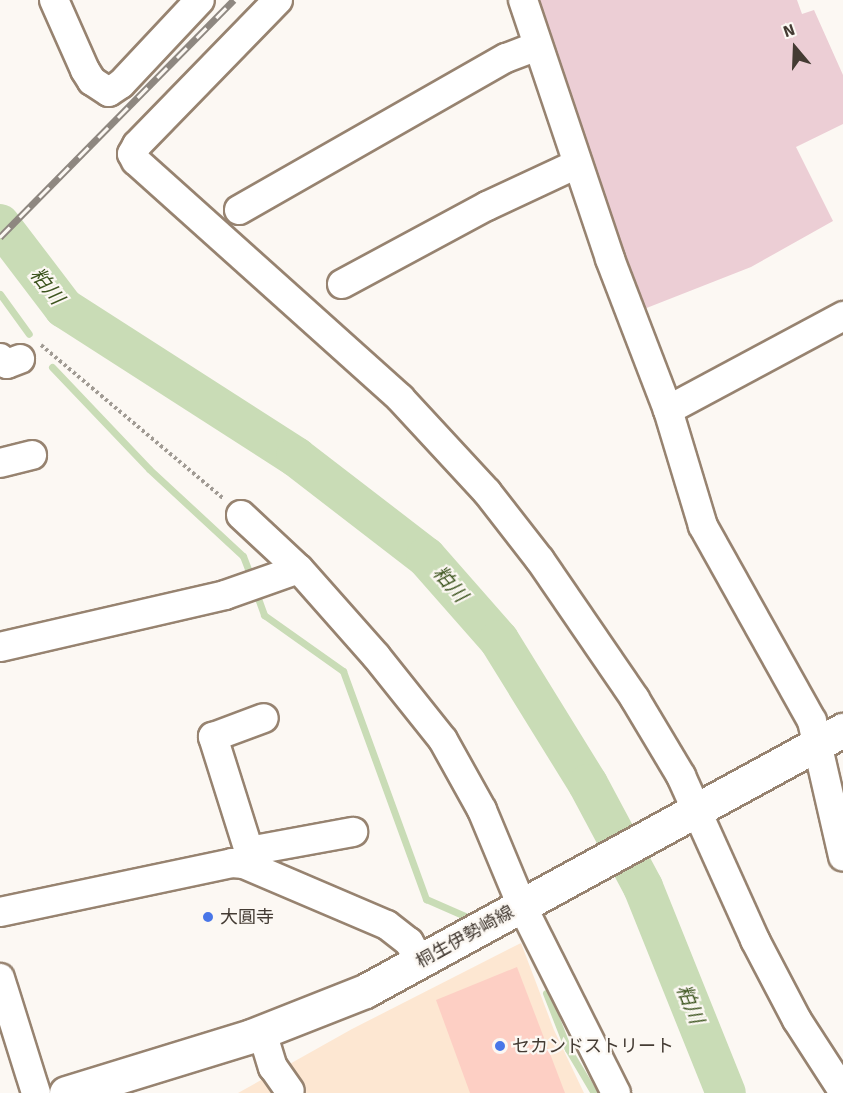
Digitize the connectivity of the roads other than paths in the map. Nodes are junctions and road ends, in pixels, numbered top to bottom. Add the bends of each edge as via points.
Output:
1 (54, 0) edge
2 (278, 0) edge
3 (523, 0) edge
4 (190, 4) edge
5 (538, 46) junction
6 (577, 164) junction
7 (239, 210) dead end
8 (342, 285) dead end
9 (843, 316) edge
10 (668, 410) junction
11 (32, 455) dead end
12 (0, 463) edge
13 (241, 515) road end
14 (299, 569) junction
15 (0, 647) edge
16 (264, 718) dead end
17 (831, 737) edge
18 (695, 812) junction
19 (353, 832) dead end
20 (843, 856) edge
21 (247, 858) junction
22 (526, 903) junction
23 (0, 912) edge
24 (420, 962) junction
25 (0, 978) edge
26 (262, 1032) junction
27 (290, 1091) dead end
28 (843, 1091) edge
29 (36, 1093) edge
30 (66, 1093) edge
31 (616, 1093) edge

1 - 4 street via 85,70 92,81 109,92 121,84
2 - 18 street via 132,154 400,398 487,492 540,560 635,699
3 - 5 street
5 - 6 street
5 - 7 street via 506,58
6 - 8 street via 487,206
6 - 10 street
9 - 10 street
10 - 17 street via 703,526 812,721
11 - 12 street
13 - 14 street
14 - 15 street via 225,595
14 - 22 street via 443,740
16 - 21 street via 213,737
17 - 18 main road, 桐生伊勢崎線
17 - 20 street
18 - 22 main road, 桐生伊勢崎線
18 - 28 street via 797,1020
19 - 21 street
21 - 23 street
21 - 24 street via 387,925 409,942
22 - 24 main road, 桐生伊勢崎線
22 - 31 street
24 - 26 main road, 桐生伊勢崎線 via 365,991
25 - 29 street
26 - 27 street via 273,1067
26 - 30 main road, 桐生伊勢崎線

